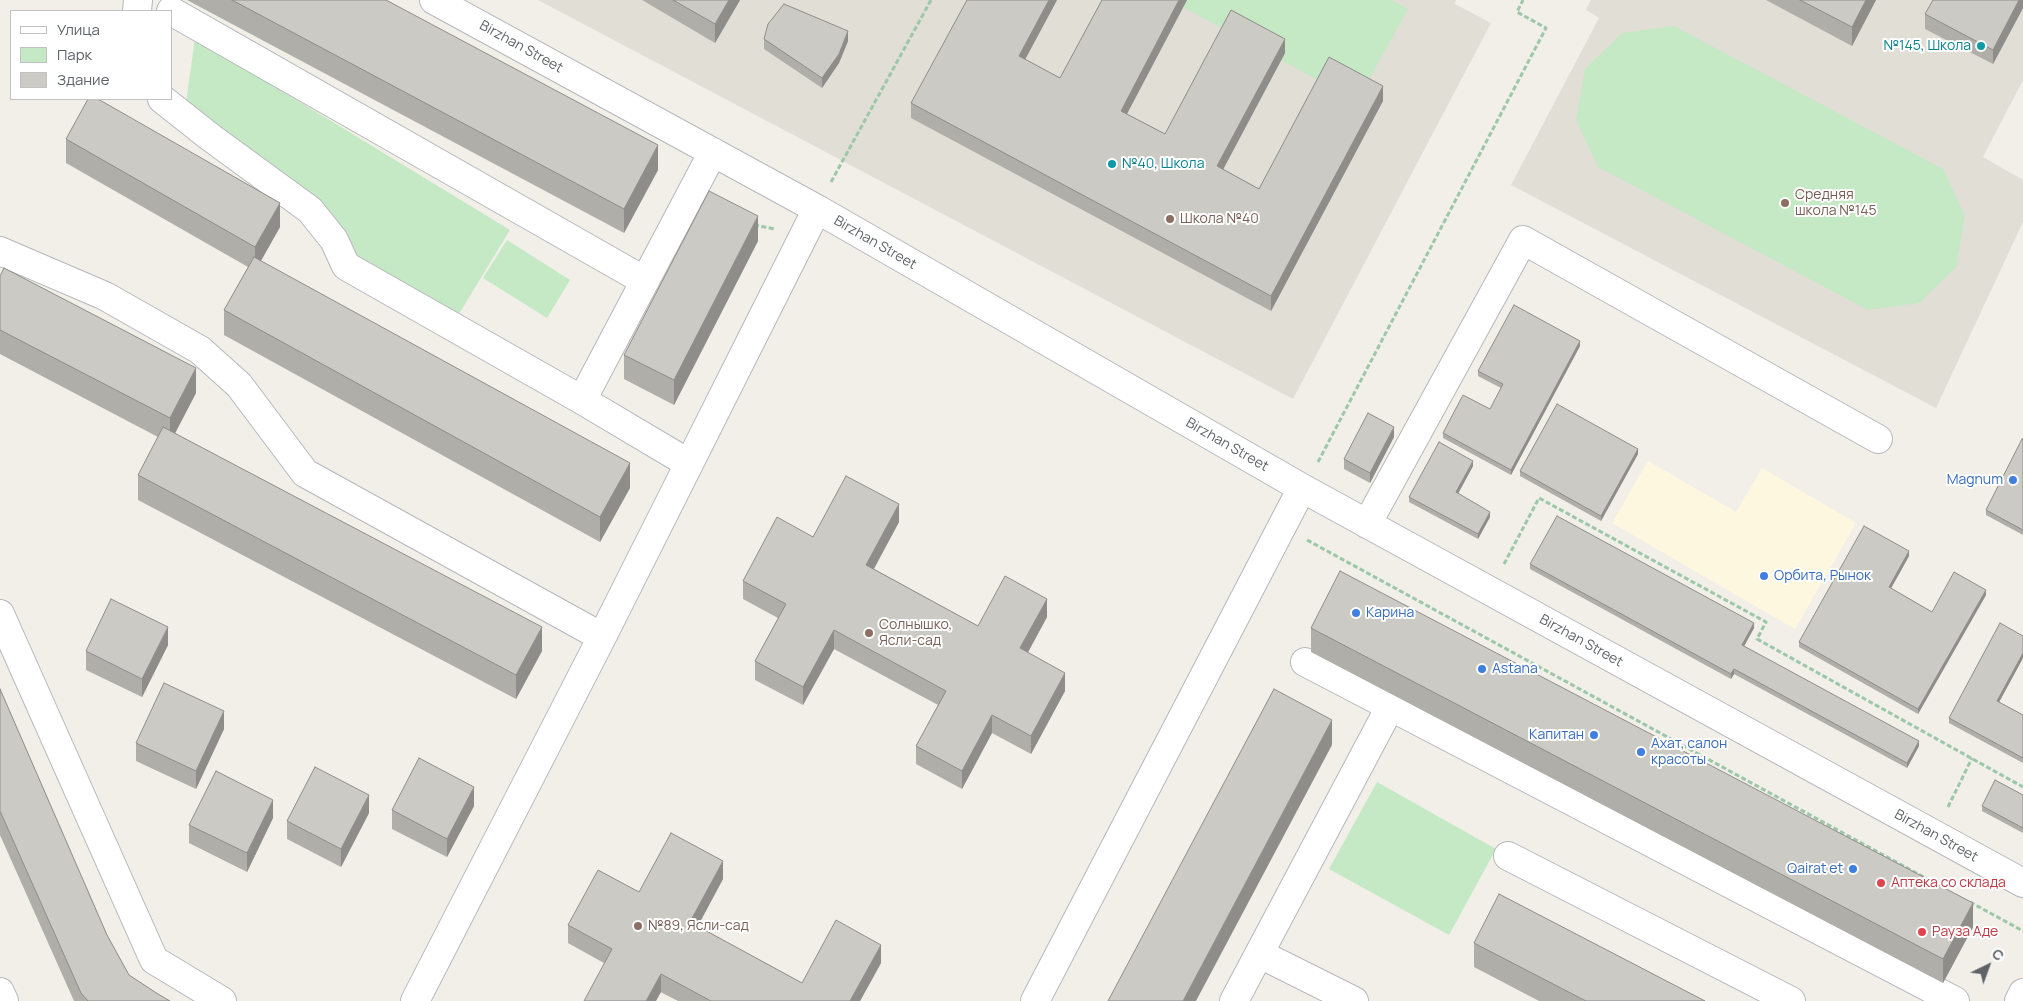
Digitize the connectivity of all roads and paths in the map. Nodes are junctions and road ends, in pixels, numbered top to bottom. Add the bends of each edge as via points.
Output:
1 (151, 0) edge
2 (434, 0) edge
3 (931, 0) edge
4 (1523, 0) edge
5 (169, 10) edge
6 (172, 12) edge
7 (163, 100) edge
8 (714, 152) junction
9 (812, 220) junction
10 (750, 224) edge
11 (0, 251) edge
12 (646, 281) junction
13 (582, 400) junction
14 (1878, 439) dead end
15 (688, 464) junction
16 (1302, 488) junction
17 (1367, 524) junction
18 (1282, 527) junction
19 (1490, 591) junction
20 (0, 614) edge
21 (602, 637) junction
22 (1305, 662) dead end
23 (1390, 707) junction
24 (1972, 758) junction
25 (2023, 787) edge
26 (1933, 834) junction
27 (1508, 856) dead end
28 (2023, 883) edge
29 (1945, 888) edge
30 (1962, 898) edge
31 (2023, 931) edge
32 (1260, 954) junction
33 (0, 992) edge
34 (2023, 992) edge
35 (4, 1001) edge
36 (222, 1001) edge
37 (415, 1001) edge
38 (1035, 1001) edge
39 (1234, 1001) edge
40 (1354, 1001) edge
41 (1790, 1001) edge
42 (1955, 1001) edge
43 (2018, 1001) edge

1 - 5 street
2 - 8 street, Birzhan Street
3 - 9 path
4 - 16 path via 1517,12 1546,28
6 - 12 street
7 - 13 street via 310,210 334,240 346,266
8 - 9 street, Birzhan Street
8 - 12 street
9 - 10 path via 766,228
9 - 15 street
9 - 16 street, Birzhan Street
11 - 21 street via 105,296 200,350 239,385 306,473
12 - 13 street
13 - 15 street
14 - 17 street via 1523,240
15 - 21 street
16 - 17 street, Birzhan Street
16 - 18 street
17 - 19 street, Birzhan Street
18 - 29 path
18 - 38 street
19 - 24 path via 1538,498 1766,622 1756,640
19 - 26 street, Birzhan Street
20 - 36 street via 154,960
21 - 37 street
22 - 23 street
23 - 32 street
23 - 42 street
24 - 25 path
24 - 26 path
26 - 28 street, Birzhan Street
27 - 41 street
30 - 31 path
32 - 39 street
32 - 40 street
33 - 35 street
34 - 43 street

